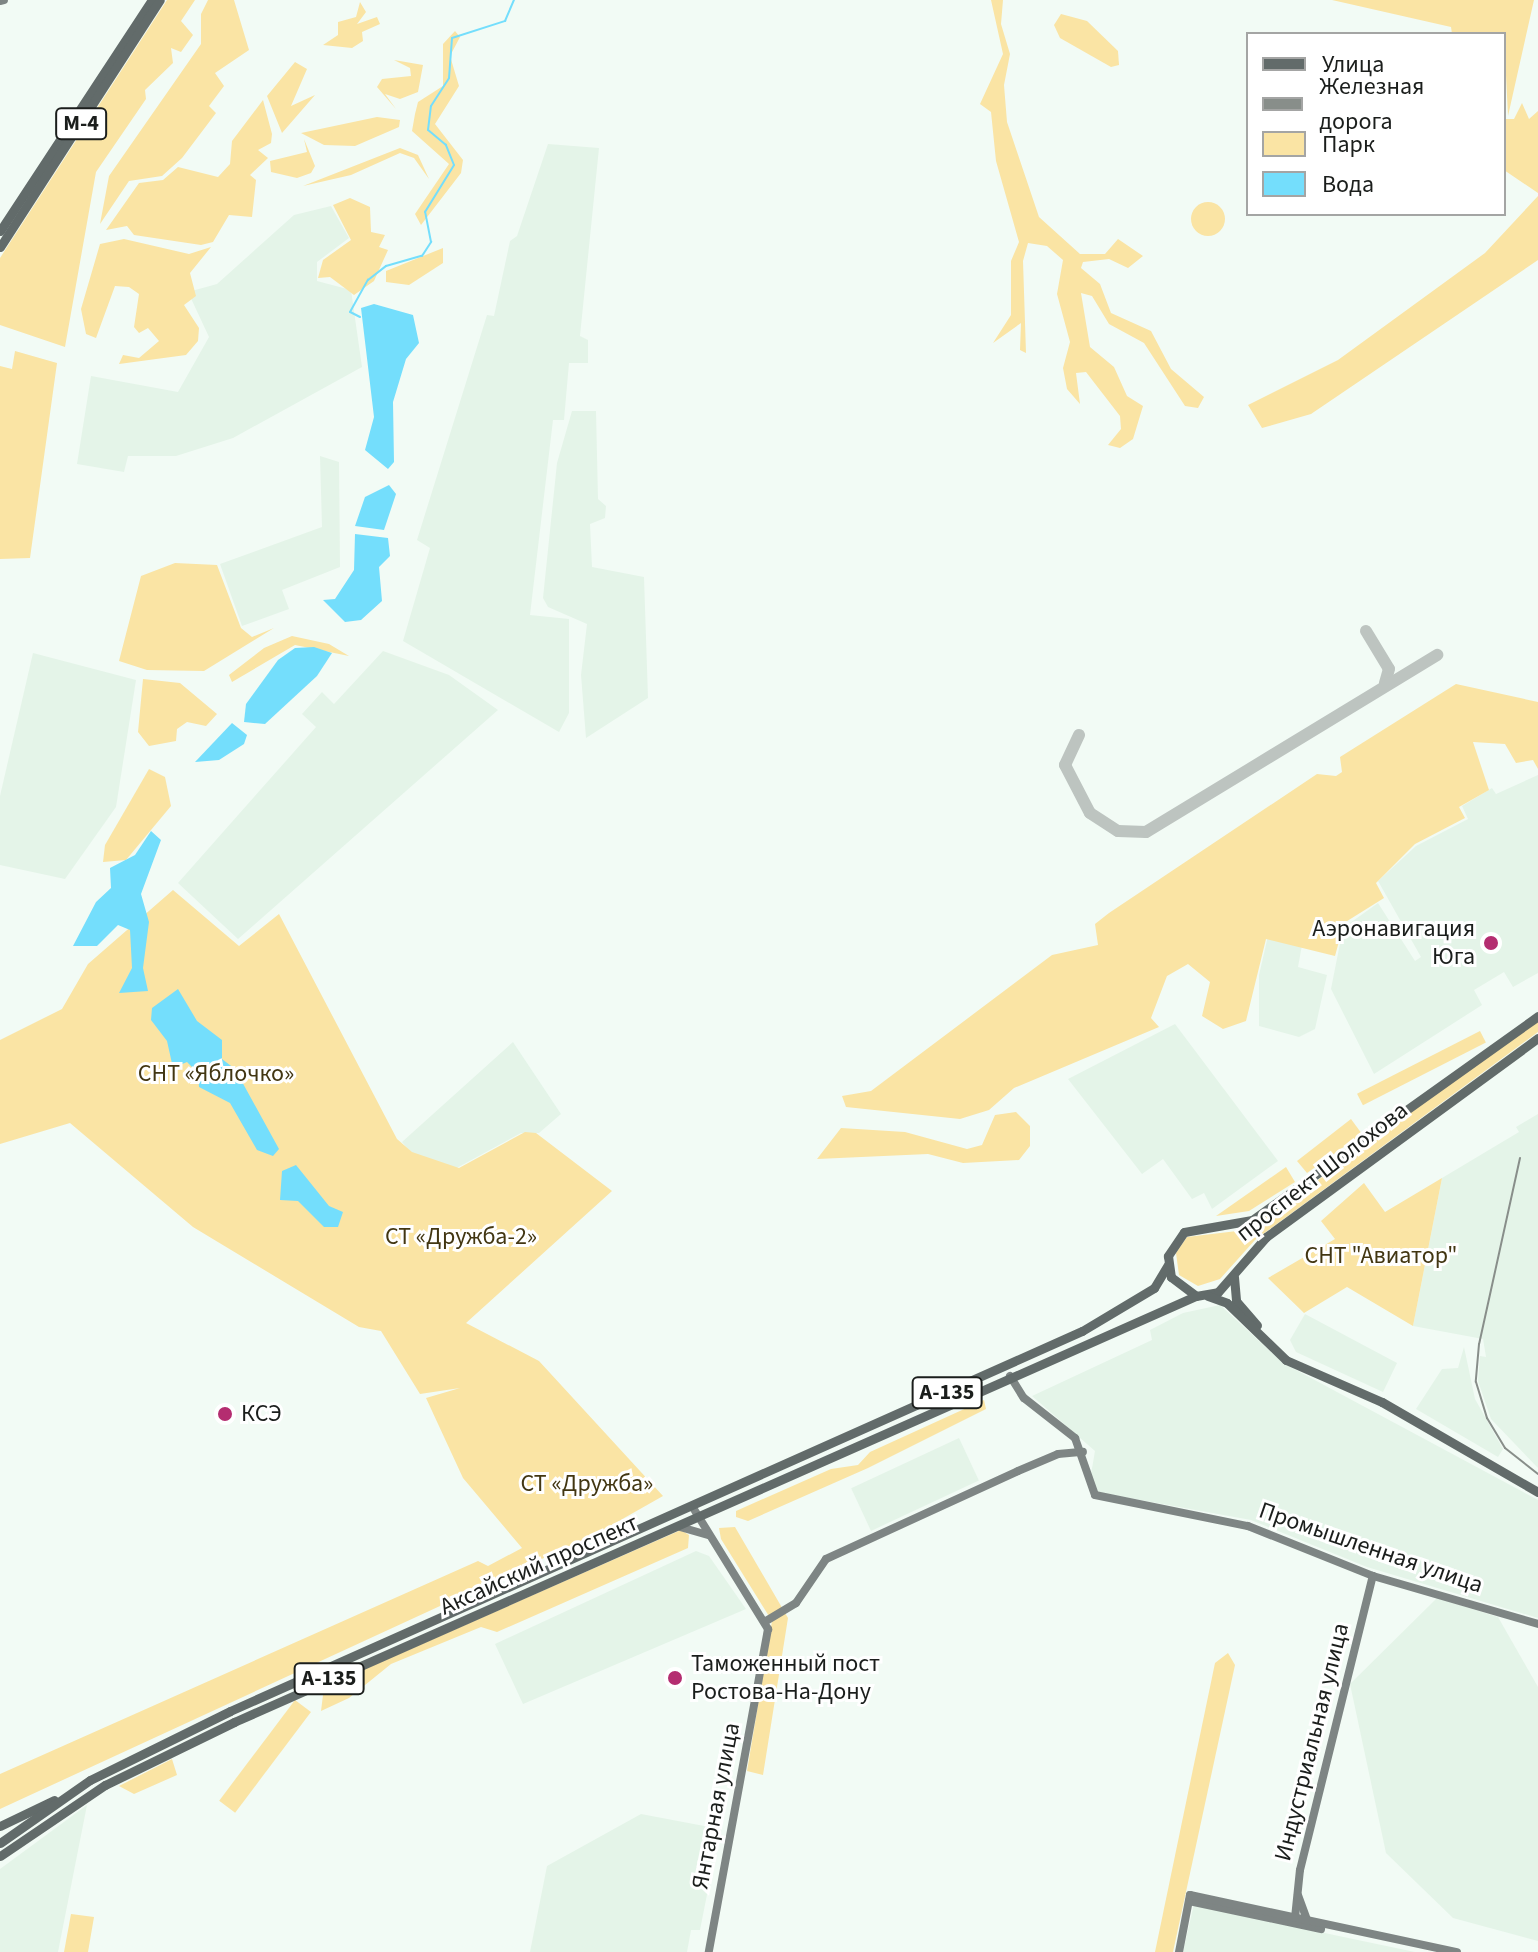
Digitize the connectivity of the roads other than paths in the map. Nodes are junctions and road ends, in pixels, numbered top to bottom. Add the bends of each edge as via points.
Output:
1 (152, 0) edge
2 (160, 0) edge
3 (0, 231) edge
4 (0, 247) edge
5 (1538, 1016) edge
6 (1538, 1038) edge
7 (1457, 1070) junction
8 (1468, 1085) junction
9 (1369, 1136) junction
10 (1379, 1152) junction
11 (1292, 1193) junction
12 (1305, 1209) junction
13 (1168, 1265) junction
14 (1234, 1275) junction
15 (1196, 1296) junction
16 (1208, 1296) junction
17 (1302, 1369) junction
18 (1010, 1376) junction
19 (1083, 1452) junction
20 (733, 1488) junction
21 (1538, 1492) edge
22 (722, 1505) junction
23 (692, 1506) junction
24 (699, 1516) junction
25 (671, 1528) junction
26 (714, 1540) junction
27 (1373, 1576) junction
28 (766, 1621) junction
29 (1538, 1624) edge
30 (82, 1786) junction
31 (0, 1826) edge
32 (0, 1843) edge
33 (0, 1856) edge
34 (1301, 1921) junction
35 (1419, 1947) junction
36 (711, 1952) edge
37 (1179, 1952) edge
38 (1431, 1952) edge
39 (1457, 1952) edge

1 - 3 main road, М-4
2 - 4 main road, М-4
5 - 7 main road, проспект Шолохова
6 - 8 main road, проспект Шолохова
7 - 8 main road
7 - 9 main road, проспект Шолохова
8 - 10 main road, проспект Шолохова
9 - 10 main road
9 - 11 main road, проспект Шолохова
10 - 12 main road, проспект Шолохова
11 - 12 main road via 1303,1198
11 - 13 main road, проспект Шолохова via 1252,1220 1184,1232 1171,1246
12 - 14 main road, проспект Шолохова via 1249,1251
13 - 15 main road via 1181,1289
13 - 20 main road, Аксайский проспект / А-135 via 1154,1288 1120,1313
14 - 16 main road, проспект Шолохова
14 - 17 main road via 1238,1304
15 - 16 main road
15 - 18 main road, Аксайский проспект / А-135
16 - 17 main road via 1227,1303
17 - 21 main road via 1382,1402
18 - 19 street
18 - 22 main road, Аксайский проспект / А-135
19 - 27 street, Промышленная улица via 1089,1489 1237,1524
19 - 28 street via 1058,1454 826,1559 796,1603
20 - 23 main road, Аксайский проспект / А-135
20 - 24 main road via 699,1507
22 - 24 main road, Аксайский проспект / А-135
22 - 26 street via 710,1519
23 - 24 street
23 - 30 main road, Аксайский проспект / А-135 via 230,1711
24 - 25 main road, Аксайский проспект / А-135
24 - 26 street
25 - 26 street via 693,1526
25 - 33 main road, Аксайский проспект / А-135 via 234,1722 105,1785
26 - 28 street
27 - 29 street, Промышленная улица
27 - 34 street, Индустриальная улица via 1300,1870
28 - 36 street, Янтарная улица via 765,1653
30 - 31 main road
30 - 32 main road, Аксайский проспект / А-135
34 - 35 street
34 - 37 street via 1190,1898
35 - 38 street
35 - 39 street

